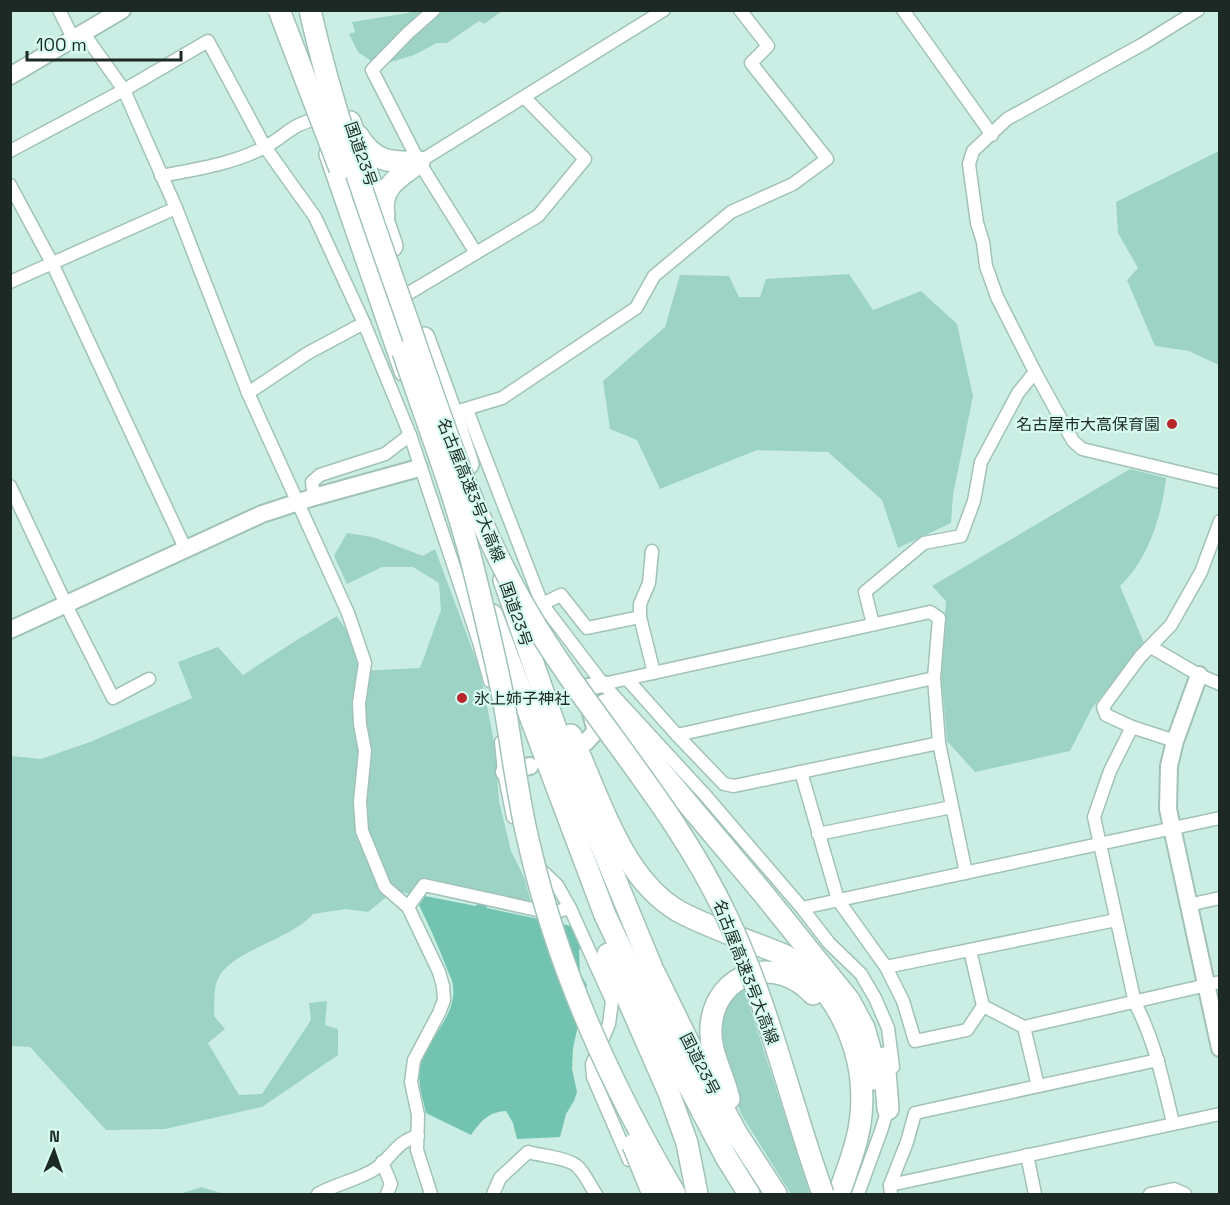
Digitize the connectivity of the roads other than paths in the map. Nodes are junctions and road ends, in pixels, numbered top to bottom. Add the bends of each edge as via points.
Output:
1 (59, 10) edge
2 (122, 10) edge
3 (279, 10) edge
4 (284, 10) edge
5 (310, 10) edge
6 (435, 10) edge
7 (664, 10) edge
8 (740, 10) edge
9 (903, 10) edge
10 (1198, 10) edge
11 (79, 37) junction
12 (10, 76) edge
13 (124, 90) junction
14 (525, 98) junction
15 (317, 119) junction
16 (352, 126) junction
17 (992, 135) junction
18 (265, 147) junction
19 (10, 151) edge
20 (419, 162) junction
21 (161, 176) junction
22 (10, 185) edge
23 (176, 208) junction
24 (388, 233) junction
25 (476, 253) junction
26 (52, 263) junction
27 (10, 282) edge
28 (409, 293) junction
29 (364, 323) junction
30 (1035, 372) junction
31 (248, 393) junction
32 (459, 411) junction
33 (410, 435) junction
34 (419, 468) junction
35 (1220, 482) edge
36 (10, 486) edge
37 (306, 500) junction
38 (1220, 522) edge
39 (186, 548) junction
40 (652, 551) dead end
41 (514, 600) junction
42 (66, 604) junction
43 (542, 604) junction
44 (640, 617) junction
45 (873, 624) junction
46 (10, 630) edge
47 (1150, 647) junction
48 (654, 673) junction
49 (1199, 675) junction
50 (934, 678) junction
51 (149, 680) dead end
52 (628, 680) junction
53 (603, 684) junction
54 (1220, 684) edge
55 (1132, 727) junction
56 (676, 735) junction
57 (1175, 741) junction
58 (586, 742) dead end
59 (939, 743) junction
60 (530, 766) dead end
61 (504, 772) junction
62 (801, 772) junction
63 (952, 807) junction
64 (1220, 818) edge
65 (1173, 829) junction
66 (818, 834) junction
67 (1100, 844) junction
68 (966, 873) junction
69 (767, 890) junction
70 (1220, 898) edge
71 (838, 900) junction
72 (1188, 904) junction
73 (408, 907) junction
74 (570, 908) junction
75 (802, 908) junction
76 (605, 915) junction
77 (1116, 920) junction
78 (970, 950) junction
79 (886, 967) junction
80 (567, 975) junction
81 (1213, 984) edge
82 (1135, 1003) junction
83 (983, 1006) junction
84 (1024, 1027) junction
85 (1220, 1048) edge
86 (1158, 1060) junction
87 (1038, 1086) junction
88 (888, 1109) junction
89 (1220, 1114) edge
90 (1173, 1123) junction
91 (737, 1134) junction
92 (418, 1136) junction
93 (1027, 1155) junction
94 (382, 1162) junction
95 (891, 1190) edge
96 (318, 1194) edge
97 (387, 1194) edge
98 (431, 1194) edge
99 (493, 1194) edge
100 (596, 1194) edge
101 (643, 1194) edge
102 (653, 1194) edge
103 (675, 1194) edge
104 (697, 1194) edge
105 (749, 1194) edge
106 (776, 1194) edge
107 (838, 1194) edge
108 (1035, 1194) edge
109 (1150, 1194) edge
110 (1185, 1194) edge

1 - 11 street
2 - 11 street
3 - 80 highway, 名古屋高速3号大高線, bridge via 336,158 467,546 502,693 529,847
4 - 15 highway, 国道23号
5 - 16 highway, 国道23号
5 - 41 highway, 名古屋高速3号大高線, bridge via 346,144 443,423
6 - 20 street via 372,70
7 - 14 street
8 - 32 street via 768,46 751,63 826,159 793,184 731,212 654,276 636,308 502,398
9 - 17 street
10 - 17 street via 1007,119
11 - 12 street
11 - 13 street
13 - 18 street via 208,41
13 - 19 street
13 - 21 street
14 - 20 street
14 - 25 street via 585,159 538,216
15 - 18 street via 301,122
15 - 76 highway, 国道23号 via 451,504
16 - 20 highway via 366,149 384,160
16 - 24 highway, 国道23号
17 - 30 street via 973,151 969,164 977,223 997,297
18 - 21 street via 228,162
18 - 29 street via 315,217
20 - 24 highway via 386,190 383,205
20 - 25 street
21 - 23 street
22 - 26 street
23 - 26 street
23 - 31 street
24 - 28 highway, 国道23号
25 - 28 street
26 - 27 street
26 - 39 street
28 - 32 highway, 国道23号
29 - 31 street via 308,353
29 - 33 street
30 - 35 street via 1073,441 1082,449
30 - 45 street via 1018,393 981,462 974,501 961,536 924,543 865,592
31 - 37 street
32 - 41 highway, 国道23号
32 - 43 street
33 - 34 street
33 - 37 street via 385,454 320,475 312,482
34 - 37 street
34 - 61 street via 485,664
36 - 42 street
37 - 39 street via 262,514
37 - 73 street via 365,663 359,703 365,751 360,802 362,831 385,887
38 - 47 street via 1201,572 1171,624
39 - 42 street
40 - 44 street
41 - 69 highway, bridge via 539,615 605,705
41 - 91 highway, 国道23号 via 572,772 652,968
41 - 107 highway, 名古屋高速3号大高線, bridge via 657,796 697,858 732,927 757,991 804,1138
41 - 107 highway via 617,838 642,881 679,911 800,965 836,1005 850,1034 862,1082 861,1118
42 - 46 street
42 - 51 street via 113,698
43 - 44 street via 561,595 587,628
43 - 53 street
44 - 48 street
45 - 48 street
45 - 50 street via 930,612 939,618
47 - 49 street
47 - 55 street via 1103,707 1106,715
48 - 52 street
49 - 54 street
49 - 57 street
50 - 56 street
50 - 59 street
52 - 53 street
52 - 56 street
53 - 58 street via 584,688 596,731
53 - 75 street
55 - 57 street
55 - 67 street via 1110,771 1094,818
56 - 62 street via 724,784 734,786
57 - 65 street via 1168,788
59 - 62 street
59 - 63 street
60 - 61 street
61 - 74 street via 524,853 557,885
62 - 66 street
63 - 66 street
63 - 68 street
64 - 65 street
65 - 67 street
65 - 72 street
66 - 71 street
67 - 68 street
67 - 77 street
68 - 71 street
69 - 88 highway via 852,986 875,1023 882,1049
69 - 107 highway via 849,1000 870,1048 874,1080 870,1116 856,1164
70 - 72 street
71 - 75 street
71 - 79 street
72 - 81 street
73 - 74 street via 424,885 551,913
73 - 92 street via 440,972 444,999 414,1060 411,1082
74 - 101 street via 612,1001 609,1024 592,1064 593,1077
75 - 88 street via 829,943 861,974 888,1028 894,1081
76 - 104 highway via 606,949 687,1143
76 - 105 highway, 国道23号 via 659,1029
77 - 78 street
77 - 82 street
78 - 79 street
78 - 83 street
79 - 83 street via 903,1001 915,1041 967,1030
80 - 102 highway, bridge via 582,1025
80 - 103 highway, 名古屋高速3号大高線, bridge via 615,1084
81 - 82 street
81 - 85 street
82 - 84 street
82 - 86 street
83 - 84 street
84 - 87 street
86 - 87 street
86 - 90 street
87 - 95 street via 915,1113
88 - 107 street
89 - 90 street
90 - 93 street
91 - 106 highway, 国道23号
91 - 107 highway via 712,1044 714,1010 730,985 741,978 756,972 783,973 808,989 830,1017 843,1043 853,1079 852,1114
92 - 94 street via 397,1146
92 - 98 street via 417,1150
93 - 95 street
93 - 108 street
94 - 96 street via 365,1174
94 - 97 street via 391,1184
99 - 100 street via 500,1178 528,1152 576,1164
109 - 110 street via 1174,1189

